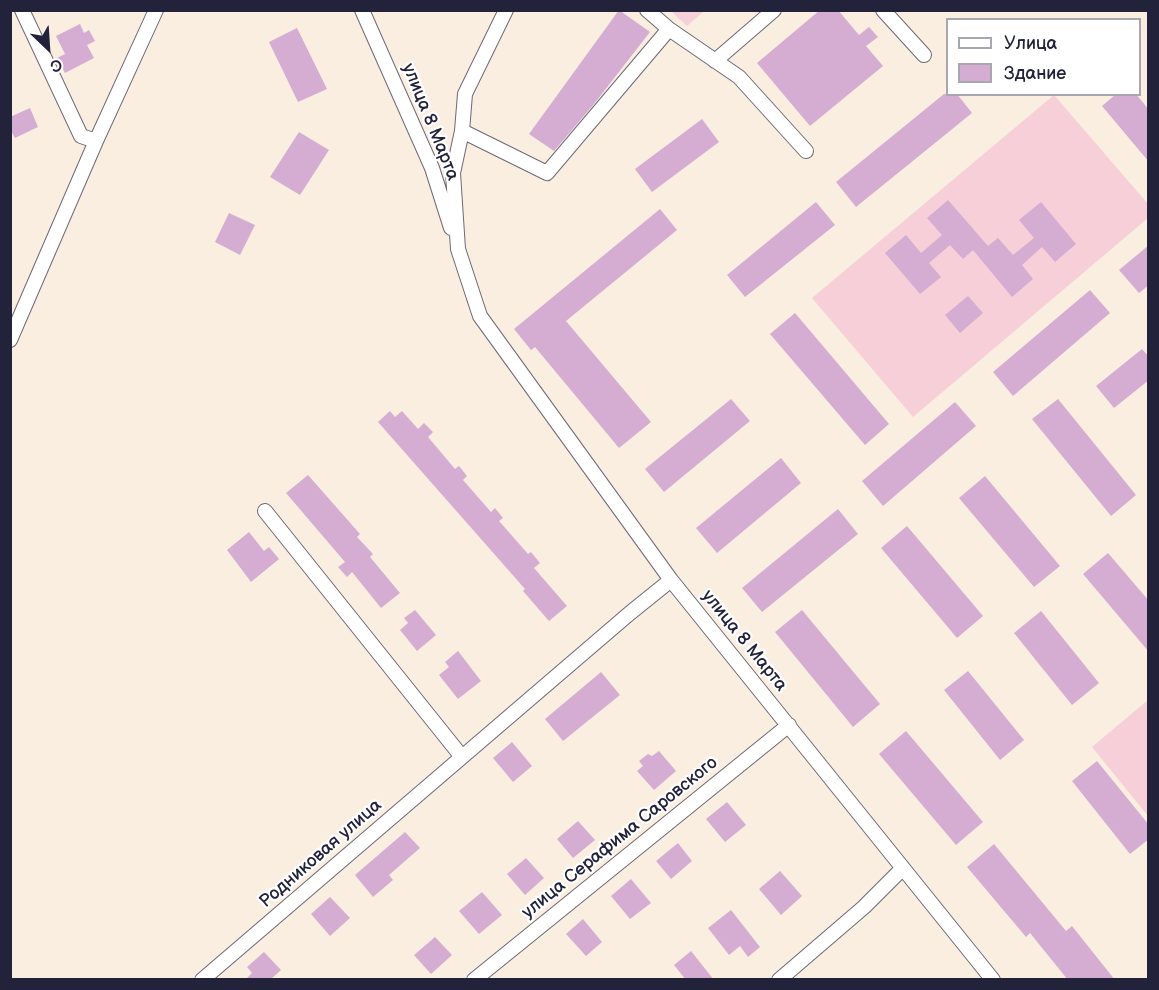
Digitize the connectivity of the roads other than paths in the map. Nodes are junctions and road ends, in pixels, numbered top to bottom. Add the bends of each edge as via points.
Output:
1 (22, 10) edge
2 (156, 10) edge
3 (362, 10) edge
4 (506, 10) edge
5 (647, 10) edge
6 (774, 10) edge
7 (883, 10) edge
8 (669, 29) junction
9 (924, 55) dead end
10 (715, 61) junction
11 (462, 131) junction
12 (96, 141) junction
13 (806, 151) dead end
14 (458, 249) junction
15 (10, 340) edge
16 (265, 511) dead end
17 (672, 580) junction
18 (789, 724) junction
19 (462, 757) junction
20 (903, 868) junction
21 (205, 979) edge
22 (474, 980) edge
23 (779, 980) edge
24 (993, 980) edge

1 - 12 street via 81,136
2 - 12 street
3 - 14 street, улица 8 Марта via 432,168
4 - 11 street via 465,94
5 - 8 street
6 - 10 street
7 - 9 street
8 - 10 street
8 - 11 street via 547,173
10 - 13 street via 738,77
11 - 14 street via 453,173
12 - 15 street
14 - 17 street, улица 8 Марта via 480,316
16 - 19 street
17 - 18 street, улица 8 Марта
17 - 19 street, Родниковая улица
18 - 20 street, улица 8 Марта
18 - 22 street, улица Серафима Саровского
19 - 21 street, Родниковая улица
20 - 23 street
20 - 24 street, улица 8 Марта

